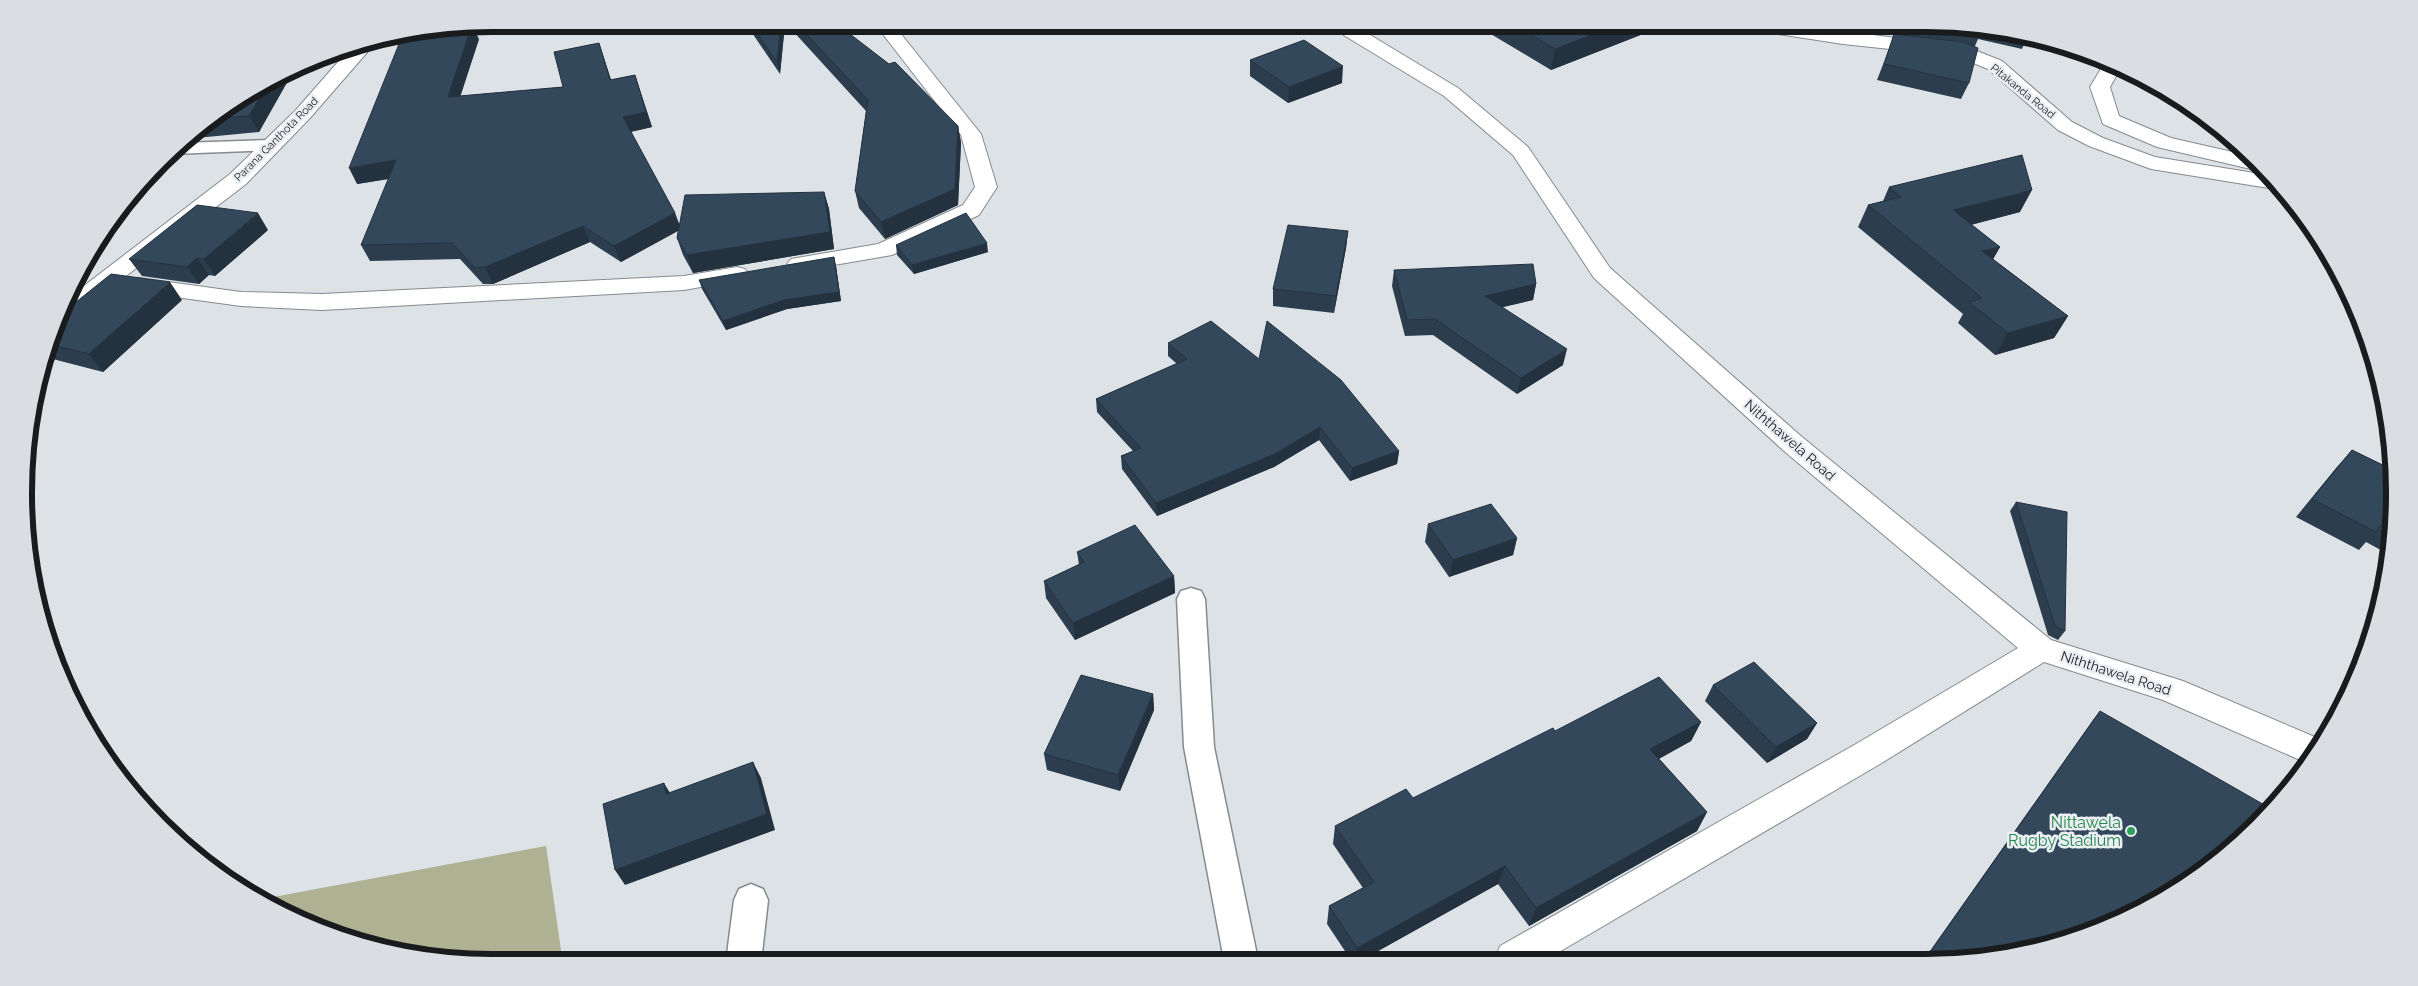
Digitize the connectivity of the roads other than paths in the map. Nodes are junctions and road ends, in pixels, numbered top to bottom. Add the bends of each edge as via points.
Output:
1 (890, 32) edge
2 (1352, 32) edge
3 (1808, 32) edge
4 (355, 54) edge
5 (2109, 71) edge
6 (270, 146) junction
7 (187, 149) edge
8 (2245, 161) edge
9 (2264, 181) edge
10 (106, 280) junction
11 (73, 306) edge
12 (1191, 598) dead end
13 (2041, 649) junction
14 (2308, 749) edge
15 (751, 900) dead end
16 (744, 954) edge
17 (1240, 954) edge
18 (1523, 954) edge

1 - 10 street via 971,134 986,187 971,210 884,250 684,283 322,302 241,299
2 - 13 street, Niththawela Road via 1451,92 1521,151 1602,273 1792,444
3 - 9 street, Pitakanda Road via 1960,52 1995,65 2065,126 2096,142 2151,163
4 - 6 street, Parana Ganthota Road
5 - 8 street via 2100,87 2110,120 2164,143
6 - 7 lane
6 - 10 street, Parana Ganthota Road via 238,179
10 - 11 street, Parana Ganthota Road
12 - 17 lane via 1199,747
13 - 14 street, Niththawela Road via 2172,690
13 - 18 street via 1868,754
15 - 16 lane

